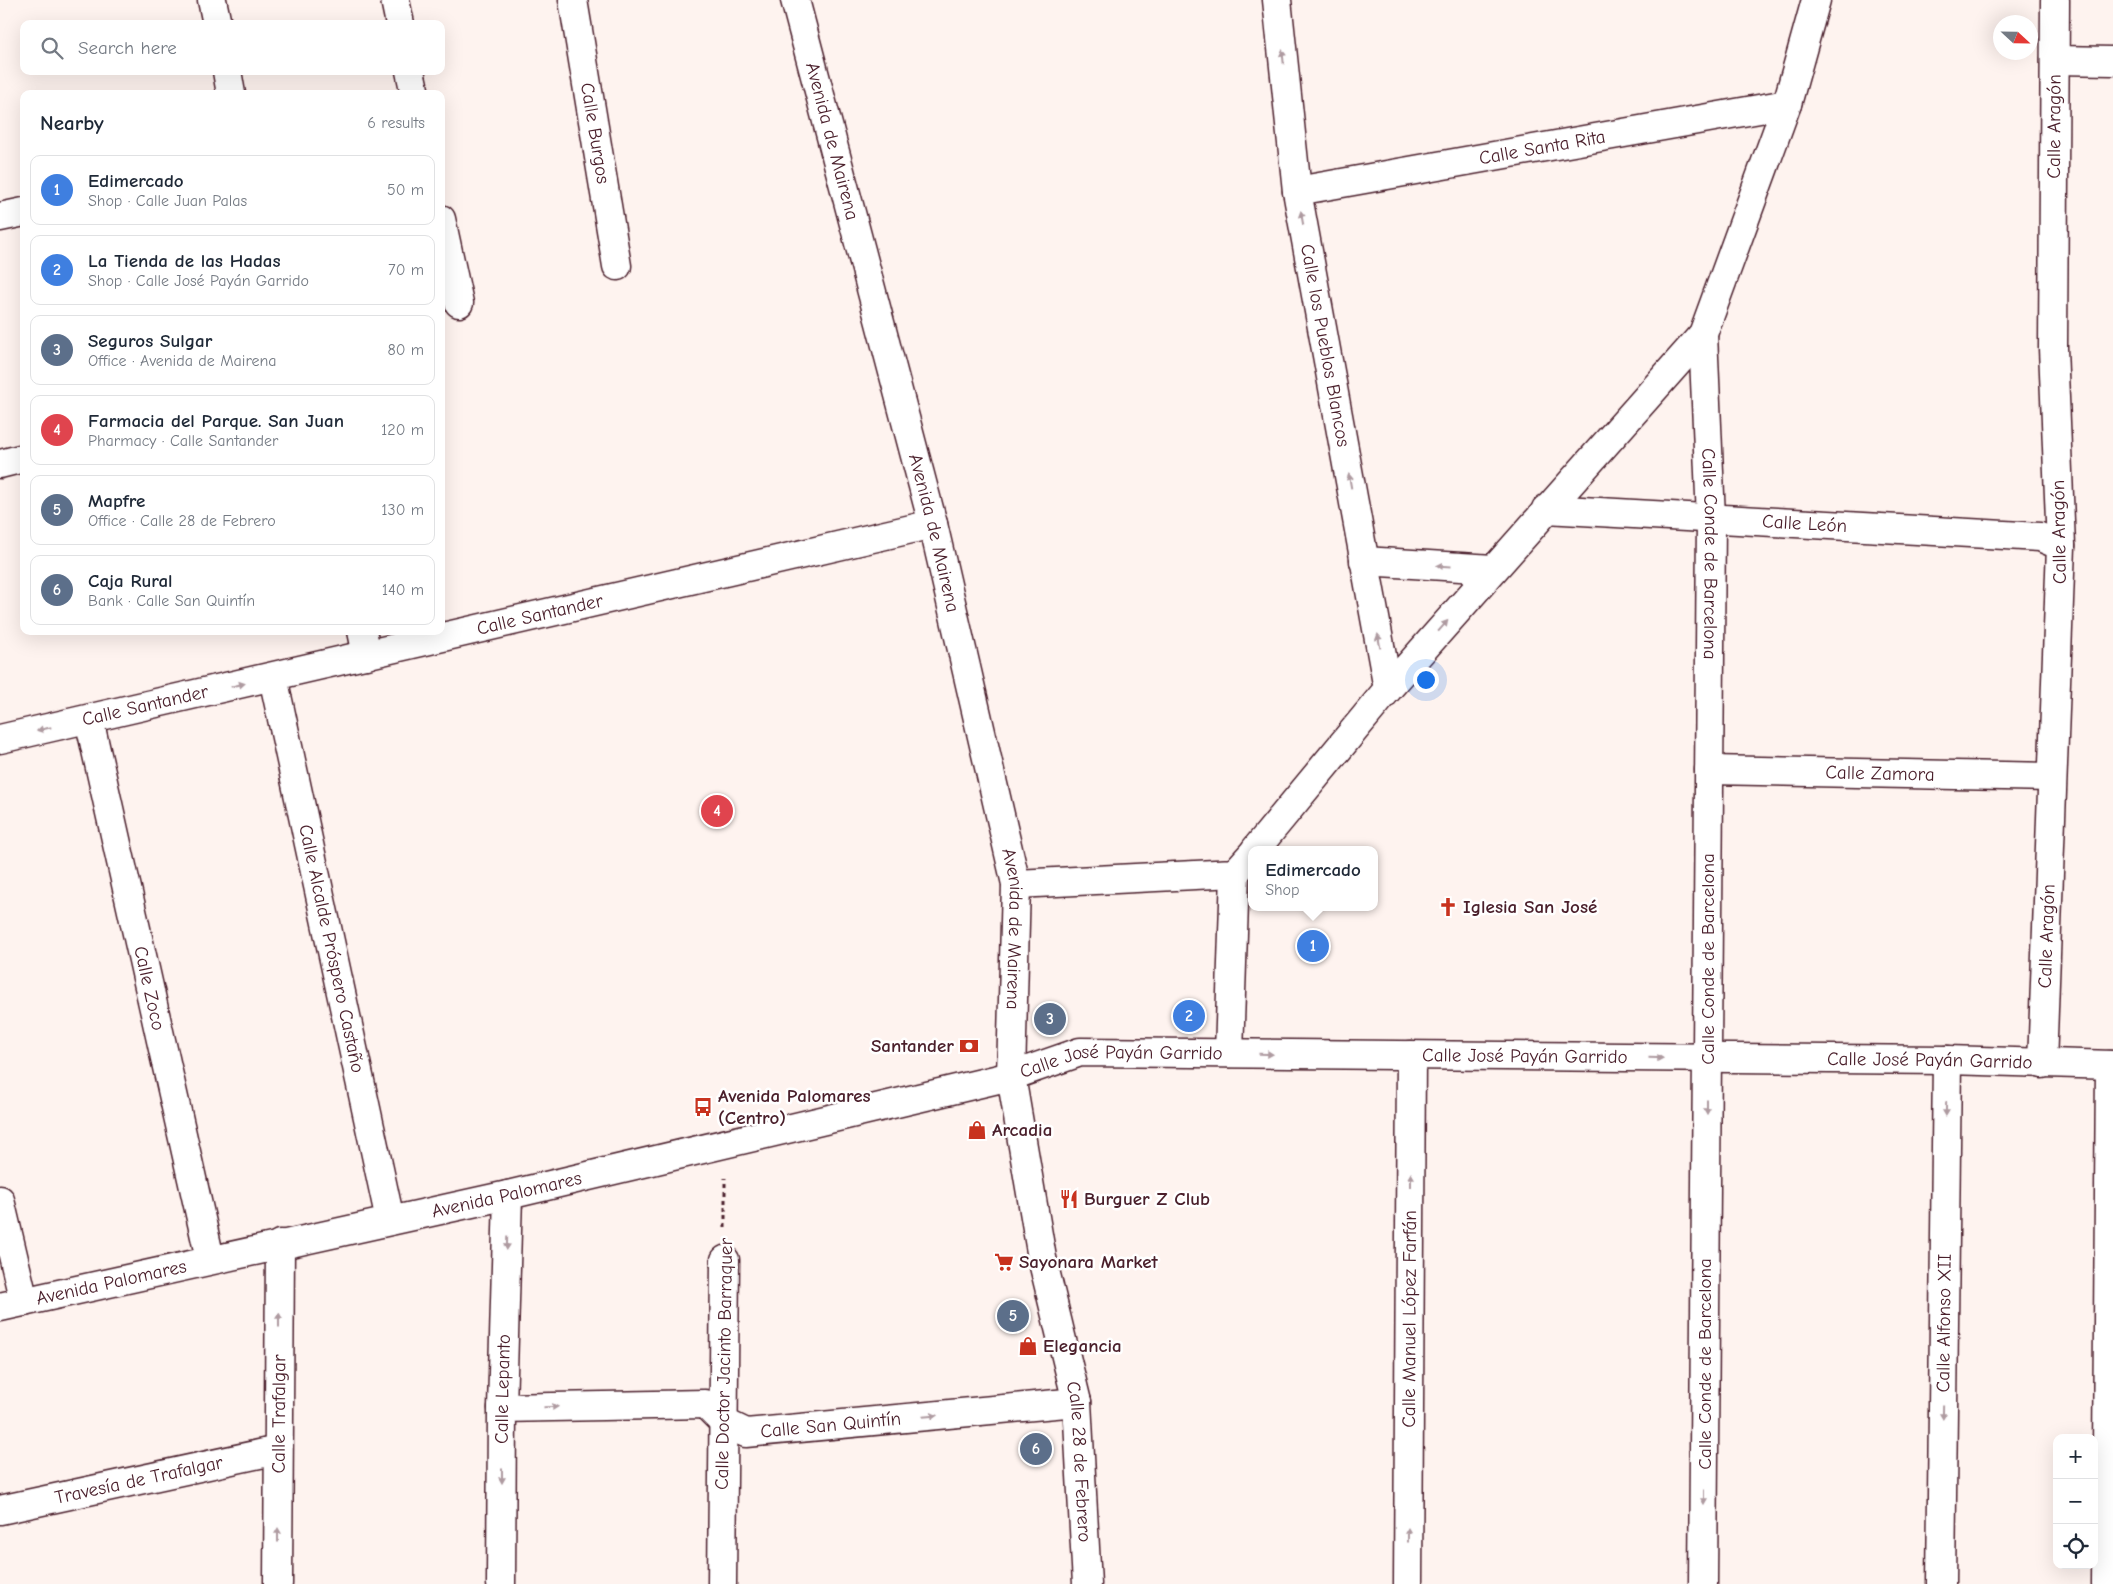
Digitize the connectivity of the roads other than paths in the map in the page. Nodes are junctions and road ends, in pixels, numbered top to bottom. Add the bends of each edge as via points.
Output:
1 (212, 0) edge
2 (395, 0) edge
3 (573, 0) edge
4 (794, 0) edge
5 (1277, 0) edge
6 (1816, 0) edge
7 (2055, 0) edge
8 (216, 20) edge
9 (399, 20) edge
10 (2055, 60) junction
11 (2113, 61) edge
12 (228, 75) edge
13 (411, 75) edge
14 (230, 90) edge
15 (414, 90) edge
16 (1787, 104) junction
17 (1297, 191) junction
18 (20, 213) edge
19 (0, 217) edge
20 (445, 238) edge
21 (617, 266) dead end
22 (459, 303) dead end
23 (1703, 334) junction
24 (20, 459) edge
25 (0, 464) edge
26 (1546, 509) junction
27 (1711, 518) junction
28 (933, 524) junction
29 (2061, 546) junction
30 (1364, 561) junction
31 (1493, 569) junction
32 (445, 626) edge
33 (403, 635) edge
34 (365, 643) edge
35 (273, 677) junction
36 (1388, 689) junction
37 (89, 719) junction
38 (0, 739) edge
39 (1709, 770) junction
40 (2052, 777) junction
41 (1258, 846) edge
42 (1244, 864) edge
43 (1016, 884) junction
44 (1228, 1053) junction
45 (1411, 1055) junction
46 (1707, 1058) junction
47 (1947, 1060) junction
48 (2042, 1064) junction
49 (2112, 1065) edge
50 (1012, 1076) junction
51 (508, 1194) junction
52 (0, 1200) edge
53 (390, 1220) junction
54 (280, 1244) junction
55 (210, 1259) junction
56 (724, 1260) road end
57 (12, 1305) edge
58 (1078, 1402) junction
59 (502, 1408) junction
60 (723, 1422) junction
61 (278, 1450) junction
62 (0, 1510) edge
63 (278, 1584) edge
64 (502, 1584) edge
65 (722, 1584) edge
66 (1087, 1584) edge
67 (1408, 1584) edge
68 (1703, 1584) edge
69 (1941, 1584) edge
70 (2106, 1584) edge

1 - 8 street
2 - 9 street
3 - 21 street, Calle Burgos
4 - 28 street, Avenida de Mairena
17 -> 5 street, Calle los Pueblos Blancos
6 - 16 street
7 - 10 street, Calle Aragón
10 - 11 street
10 - 29 street, Calle Aragón via 2053,348
12 - 14 street
13 - 15 street
16 - 17 street, Calle Santa Rita
16 - 23 street
30 -> 17 street, Calle los Pueblos Blancos
18 - 19 street
20 - 22 street
23 - 26 street
23 - 27 street, Calle Conde de Barcelona
24 - 25 street
26 - 27 street, Calle León
26 - 31 street
27 - 29 street, Calle León via 2040,537
27 - 39 street, Calle Conde de Barcelona
28 - 32 street, Calle Santander
28 - 43 street, Avenida de Mairena
29 - 40 street, Calle Aragón
31 -> 30 street
36 -> 30 street, Calle los Pueblos Blancos
36 -> 31 street
33 - 34 street, Calle Santander
34 - 35 street, Calle Santander
37 -> 35 street, Calle Santander
35 - 53 street, Calle Alcalde Próspero Castaño
36 - 41 street
37 -> 38 street, Calle Santander
37 - 55 street, Calle Zoco
39 - 40 street, Calle Zamora
39 - 46 street, Calle Conde de Barcelona
40 - 48 street, Calle Aragón
42 - 43 street
42 - 44 street
43 - 50 street, Avenida de Mairena
44 -> 45 street, Calle José Payán Garrido
44 - 50 street, Calle José Payán Garrido via 1080,1052
45 -> 46 street, Calle José Payán Garrido
67 -> 45 street, Calle Manuel López Farfán
46 - 47 street, Calle José Payán Garrido
46 -> 68 street, Calle Conde de Barcelona
47 - 48 street, Calle José Payán Garrido
47 -> 69 street, Calle Alfonso XII
48 - 49 street, Calle José Payán Garrido
49 - 70 street
50 - 51 street, Avenida Palomares
50 - 58 street, Calle 28 de Febrero via 1042,1258
51 - 53 street, Avenida Palomares
51 -> 59 street, Calle Lepanto
52 - 57 street
53 - 54 street, Avenida Palomares
54 - 55 street, Avenida Palomares
61 -> 54 street, Calle Trafalgar
55 - 57 street, Avenida Palomares
56 - 60 street, Calle Doctor Jacinto Barraquer
60 -> 58 street, Calle San Quintín via 746,1433
58 - 66 street, Calle 28 de Febrero
59 -> 60 street, Calle San Quintín via 705,1404
59 -> 64 street, Calle Lepanto
60 - 65 street, Calle Doctor Jacinto Barraquer
61 - 62 street, Travesía de Trafalgar
63 -> 61 street, Calle Trafalgar

